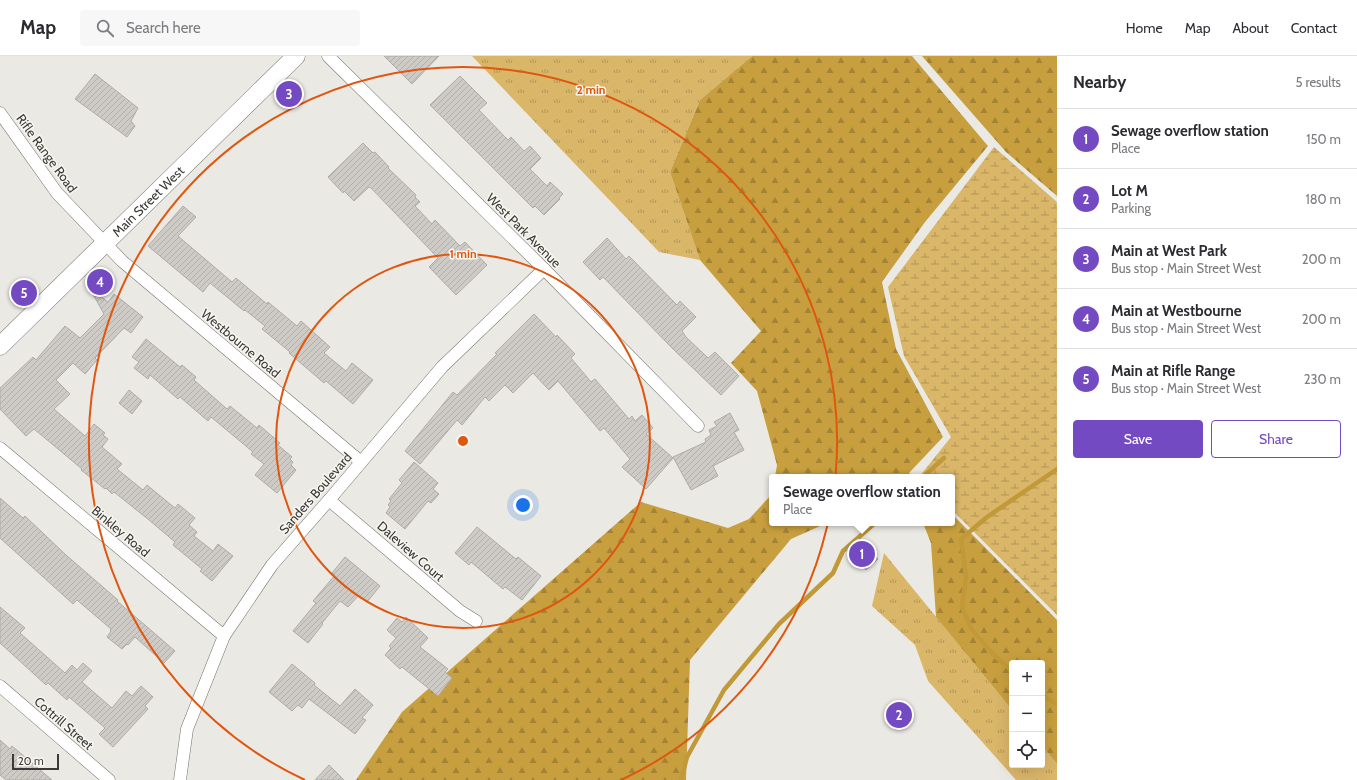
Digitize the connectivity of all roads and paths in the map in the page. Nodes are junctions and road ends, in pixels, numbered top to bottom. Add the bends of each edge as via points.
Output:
1 (296, 56) edge
2 (328, 56) edge
3 (0, 113) edge
4 (105, 244) junction
5 (544, 269) junction
6 (0, 346) edge
7 (698, 426) dead end
8 (0, 448) edge
9 (361, 462) junction
10 (329, 500) junction
11 (476, 621) dead end
12 (224, 636) junction
13 (0, 686) edge
14 (109, 780) edge
15 (180, 780) edge

1 - 4 main road, Main Street West
2 - 5 street, West Park Avenue
3 - 4 street, Rifle Range Road via 56,193
4 - 6 main road, Main Street West
4 - 9 street, Westbourne Road
5 - 7 street, West Park Avenue
5 - 9 street, Sanders Boulevard via 442,367
8 - 12 street, Binkley Road
9 - 10 street, Sanders Boulevard
10 - 11 street, Daleview Court via 460,612
10 - 12 street, Sanders Boulevard via 272,565
12 - 15 street, Sanders Boulevard via 187,729
13 - 14 street, Cottrill Street

